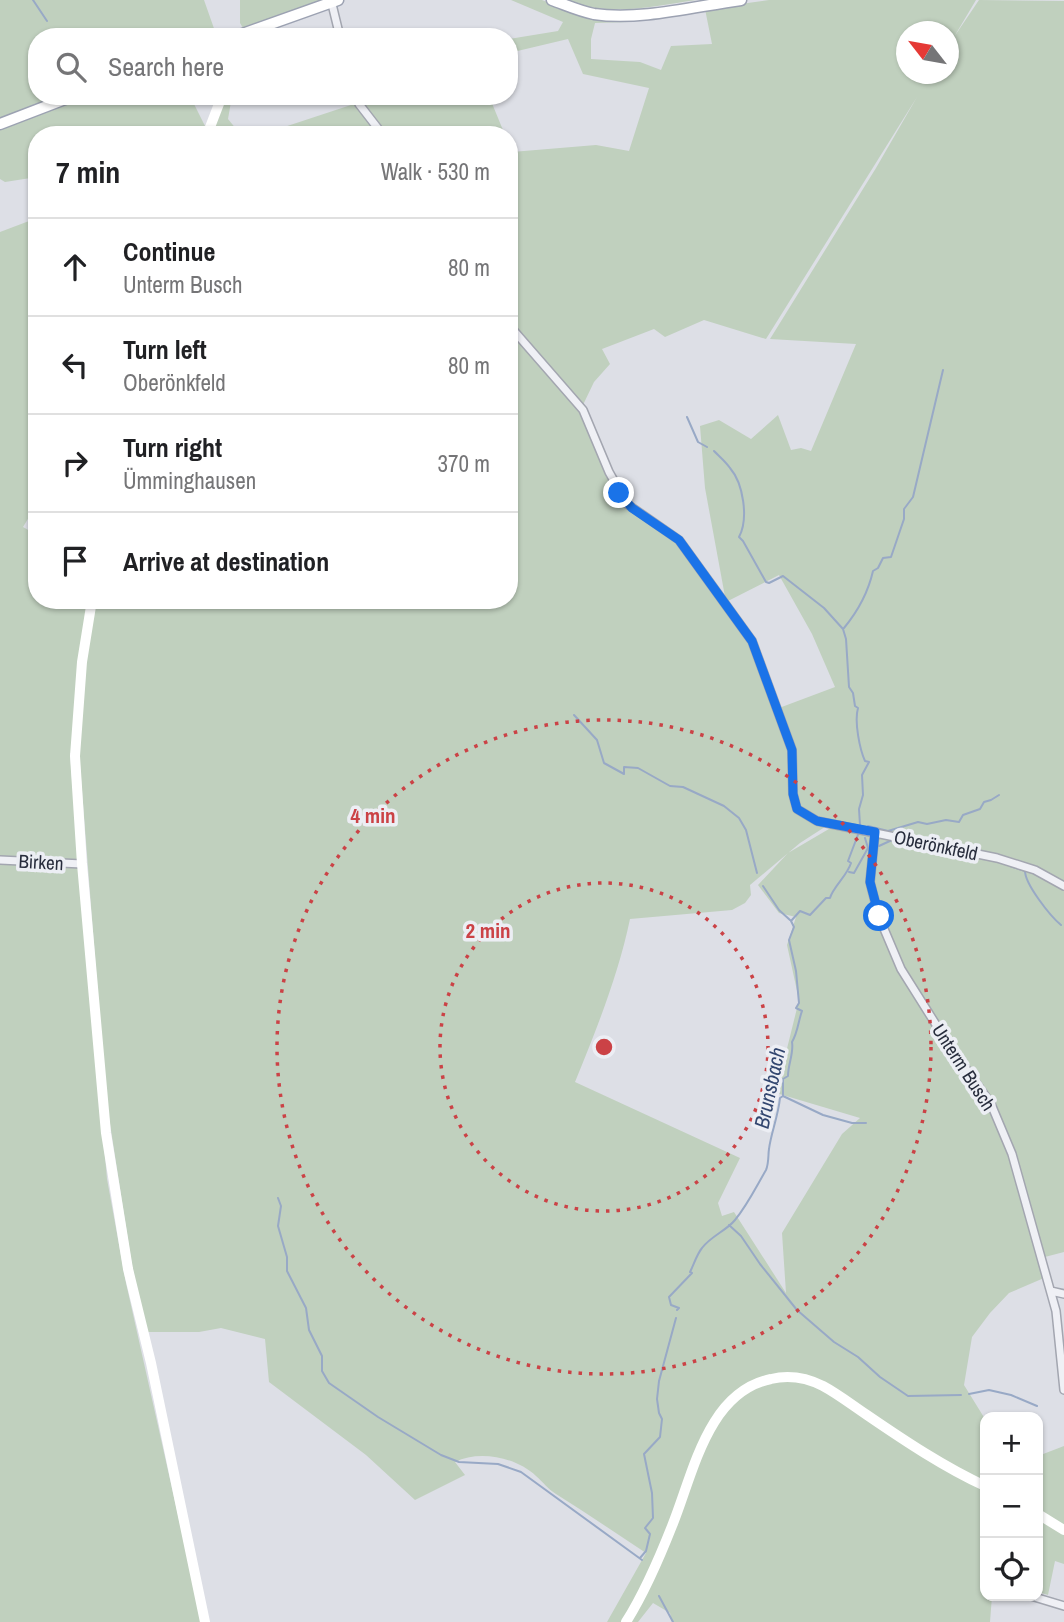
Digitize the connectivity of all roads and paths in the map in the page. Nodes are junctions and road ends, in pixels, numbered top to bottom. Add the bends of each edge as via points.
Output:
1 (552, 0) edge
2 (741, 0) edge
3 (334, 1) edge
4 (260, 28) edge
5 (338, 28) edge
6 (50, 105) edge
7 (219, 105) edge
8 (360, 105) edge
9 (0, 124) edge
10 (211, 126) edge
11 (376, 126) edge
12 (518, 335) edge
13 (91, 609) edge
14 (875, 832) junction
15 (0, 860) edge
16 (82, 864) junction
17 (1064, 886) edge
18 (1051, 1291) junction
19 (1064, 1294) edge
20 (1064, 1390) edge
21 (980, 1483) edge
22 (1043, 1517) edge
23 (1064, 1531) edge
24 (1043, 1600) edge
25 (1064, 1606) edge
26 (205, 1622) edge
27 (626, 1622) edge

1 - 2 main road via 580,11 616,15
3 - 4 main road
3 - 5 street
6 - 9 main road
7 - 10 main road
8 - 11 street
12 - 14 street, Oberönkfeld via 583,410 627,503 679,540 752,641 791,744 794,804 817,821
13 - 16 main road via 75,756
14 - 17 street, Oberönkfeld via 997,858 1035,870
14 - 18 street, Unterm Busch via 870,882 879,916 901,969 990,1104 1012,1154
15 - 16 street, Birken
16 - 26 main road via 111,1170 128,1269
18 - 19 street
18 - 20 street, Unterm Busch
21 - 27 main road via 824,1386 797,1378 763,1381 737,1394 712,1426 662,1551
22 - 23 main road
24 - 25 street

